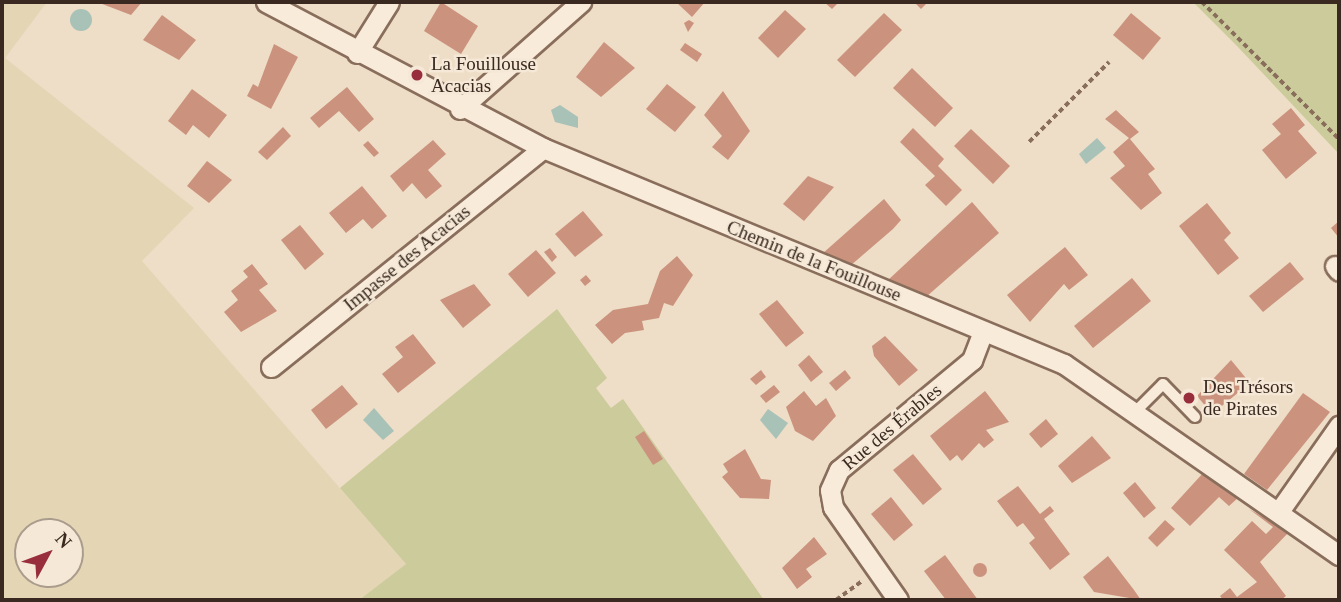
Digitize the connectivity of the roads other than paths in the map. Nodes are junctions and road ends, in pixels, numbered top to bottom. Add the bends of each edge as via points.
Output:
1 (266, 2) edge
2 (389, 2) edge
3 (580, 2) edge
4 (357, 53) junction
5 (460, 109) junction
6 (543, 148) junction
7 (983, 331) junction
8 (271, 367) dead end
9 (1136, 411) junction
10 (1195, 417) dead end
11 (1339, 426) edge
12 (1279, 510) junction
13 (1339, 555) edge
14 (898, 600) edge

1 - 4 street, Chemin de la Fouillouse
2 - 4 street
3 - 5 street
4 - 5 street, Chemin de la Fouillouse
5 - 6 street, Chemin de la Fouillouse
6 - 7 street, Chemin de la Fouillouse
6 - 8 street, Impasse des Acacias
7 - 9 street, Chemin de la Fouillouse via 1063,364
7 - 14 street, Rue des Érables via 972,360 839,470 830,490 833,507
9 - 10 lane via 1163,384
9 - 12 street, Chemin de la Fouillouse
11 - 12 street
12 - 13 street, Chemin de la Fouillouse

